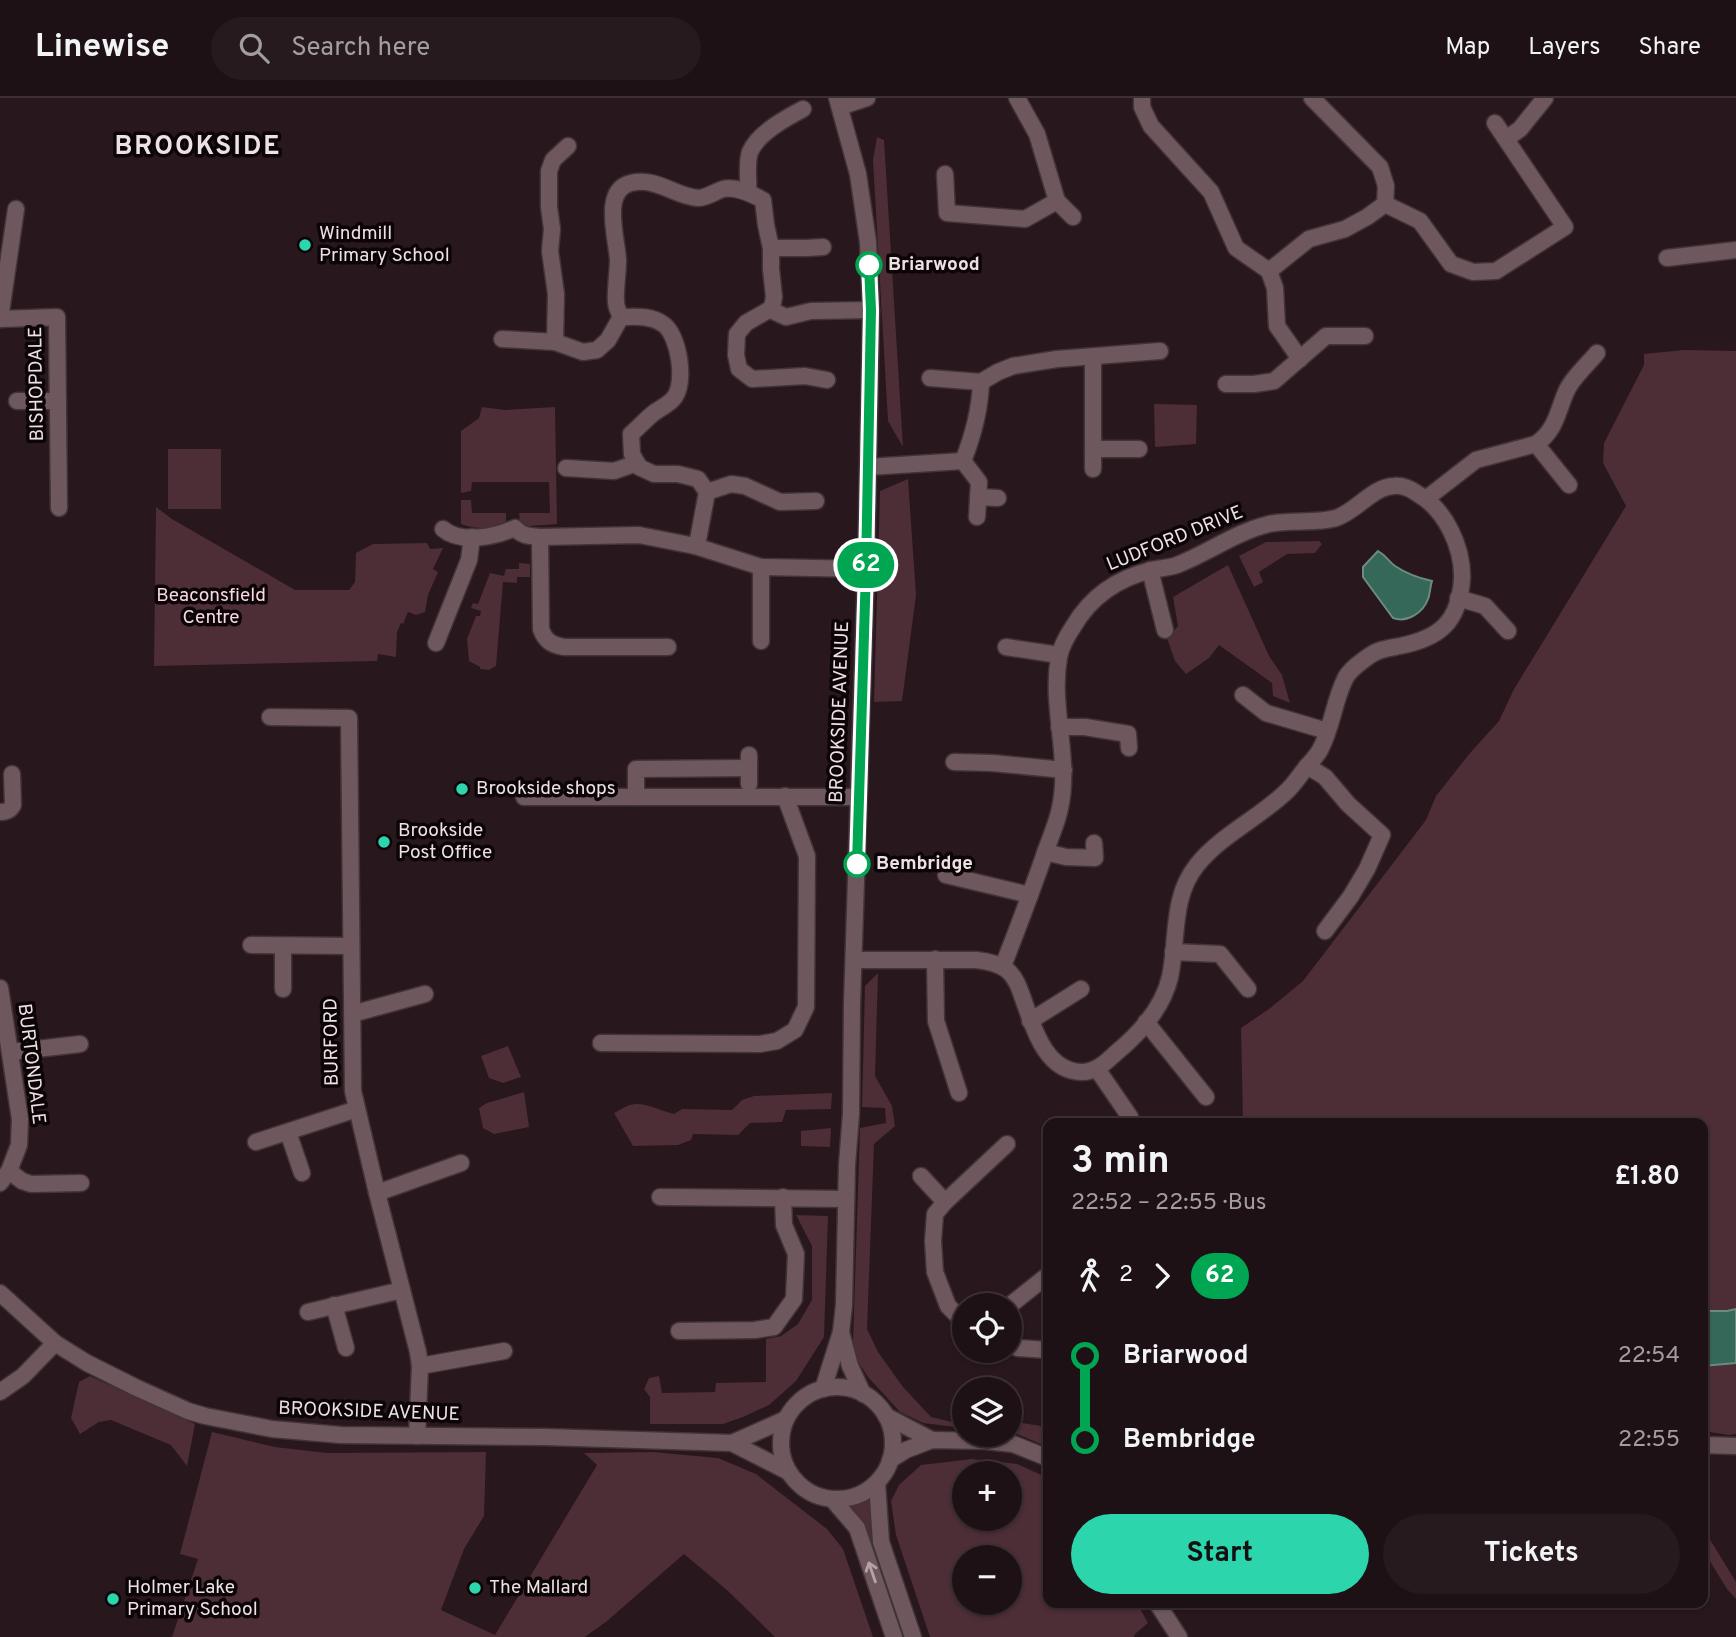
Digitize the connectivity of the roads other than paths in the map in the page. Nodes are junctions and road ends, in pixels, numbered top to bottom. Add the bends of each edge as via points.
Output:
1 (867, 98) edge
2 (1017, 98) edge
3 (1142, 98) edge
4 (1545, 98) edge
5 (1319, 100) edge
6 (838, 102) edge
7 (803, 108) dead end
8 (1495, 123) dead end
9 (1506, 139) junction
10 (568, 146) dead end
11 (945, 174) dead end
12 (748, 192) junction
13 (1057, 201) junction
14 (1385, 204) junction
15 (16, 209) dead end
16 (947, 213) junction
17 (1073, 217) dead end
18 (948, 230) dead end
19 (771, 247) junction
20 (823, 247) dead end
21 (1736, 250) edge
22 (1667, 258) dead end
23 (1269, 271) junction
24 (772, 308) junction
25 (871, 310) junction
26 (621, 317) junction
27 (0, 318) edge
28 (1365, 336) dead end
29 (502, 339) dead end
30 (555, 342) junction
31 (1160, 351) dead end
32 (1597, 353) dead end
33 (1093, 357) junction
34 (1300, 359) junction
35 (930, 378) dead end
36 (827, 380) dead end
37 (981, 383) junction
38 (1227, 384) dead end
39 (17, 401) dead end
40 (58, 401) junction
41 (1536, 444) junction
42 (1093, 449) junction
43 (1139, 449) dead end
44 (963, 461) junction
45 (637, 463) junction
46 (868, 467) junction
47 (566, 468) dead end
48 (1093, 469) dead end
49 (1569, 485) dead end
50 (707, 492) junction
51 (978, 497) junction
52 (998, 498) dead end
53 (1427, 499) junction
54 (816, 501) dead end
55 (59, 508) dead end
56 (977, 517) dead end
57 (443, 529) dead end
58 (472, 537) junction
59 (540, 537) junction
60 (695, 546) junction
61 (761, 567) junction
62 (866, 569) junction
63 (1150, 570) junction
64 (1458, 598) junction
65 (1165, 630) dead end
66 (1508, 631) dead end
67 (761, 641) dead end
68 (436, 643) dead end
69 (668, 647) dead end
70 (1004, 648) dead end
71 (1059, 655) junction
72 (1243, 695) dead end
73 (270, 717) dead end
74 (1059, 727) junction
75 (1327, 732) junction
76 (1131, 736) dead end
77 (954, 762) dead end
78 (1307, 766) junction
79 (749, 769) dead end
80 (1065, 771) junction
81 (12, 774) dead end
82 (785, 796) junction
83 (524, 797) dead end
84 (636, 797) junction
85 (858, 797) junction
86 (0, 812) edge
87 (1045, 852) junction
88 (1099, 852) dead end
89 (946, 875) dead end
90 (1030, 895) junction
91 (1325, 931) dead end
92 (251, 945) dead end
93 (283, 946) junction
94 (351, 946) junction
95 (1173, 952) junction
96 (934, 959) junction
97 (854, 960) junction
98 (1003, 966) junction
99 (0, 988) edge
100 (282, 989) dead end
101 (1081, 989) dead end
102 (1248, 989) dead end
103 (425, 994) dead end
104 (352, 1014) junction
105 (1030, 1021) junction
106 (1146, 1022) junction
107 (601, 1043) dead end
108 (80, 1044) dead end
109 (11, 1052) junction
110 (1097, 1069) junction
111 (959, 1093) dead end
112 (1206, 1097) dead end
113 (357, 1109) junction
114 (1130, 1118) edge
115 (288, 1132) junction
116 (256, 1142) dead end
117 (1007, 1144) dead end
118 (461, 1163) dead end
119 (302, 1173) dead end
120 (921, 1176) dead end
121 (5, 1177) edge
122 (81, 1183) dead end
123 (377, 1193) junction
124 (660, 1197) dead end
125 (783, 1197) junction
126 (846, 1199) junction
127 (945, 1202) junction
128 (1043, 1279) edge
129 (402, 1290) junction
130 (0, 1293) edge
131 (1022, 1296) edge
132 (334, 1305) junction
133 (952, 1311) edge
134 (308, 1312) dead end
135 (679, 1331) dead end
136 (841, 1332) junction
137 (55, 1343) junction
138 (346, 1348) dead end
139 (1022, 1348) edge
140 (1043, 1350) edge
141 (504, 1352) dead end
142 (419, 1366) junction
143 (823, 1389) junction
144 (0, 1392) edge
145 (863, 1394) junction
146 (886, 1416) junction
147 (786, 1419) junction
148 (417, 1436) junction
149 (932, 1440) junction
150 (732, 1443) junction
151 (1708, 1445) edge
152 (1736, 1446) edge
153 (1043, 1456) edge
154 (890, 1460) junction
155 (789, 1472) junction
156 (877, 1483) junction
157 (833, 1500) junction
158 (1160, 1608) edge
159 (894, 1637) edge
160 (913, 1637) edge
161 (1179, 1637) edge

1 - 6 street
2 - 13 street via 1037,134
3 - 23 street via 1151,126 1211,192 1236,248
4 - 9 street
5 - 14 street via 1380,167
6 - 25 street, BROOKSIDE AVENUE via 858,174 869,242
7 - 12 street via 758,139 750,153
8 - 9 street
9 - 14 street via 1565,227 1496,271 1473,272 1451,264 1420,221
10 - 30 street via 553,160 550,171
11 - 16 street
12 - 19 street via 763,200
12 - 26 street via 726,188 702,198 653,182 629,183 617,193 612,219 618,249 615,304
13 - 16 street via 1025,219
13 - 17 street
14 - 23 street via 1345,229 1310,239
15 - 27 street
16 - 18 street
19 - 20 street
19 - 24 street
21 - 22 street
23 - 34 street via 1277,326
24 - 25 street via 786,317 811,311
24 - 36 street via 737,334 739,369 752,379 806,376
25 - 46 street, BROOKSIDE AVENUE
26 - 30 street via 597,350 583,352
26 - 45 street via 650,317 666,325 675,341 680,370 674,399 631,434
27 - 40 street, BISHOPDALE via 57,317
28 - 34 street via 1326,336
29 - 30 street
31 - 33 street
32 - 41 street via 1567,390 1556,421
33 - 37 street via 1013,366
33 - 42 street
34 - 38 street via 1274,381
35 - 37 street
37 - 44 street via 972,439
39 - 40 street
40 - 55 street, BISHOPDALE
41 - 49 street
41 - 53 street via 1476,460
42 - 43 street
42 - 48 street
44 - 46 street
44 - 51 street via 979,482
45 - 47 street via 614,471
45 - 50 street via 653,474 698,479
46 - 62 street, BROOKSIDE AVENUE
50 - 54 street via 731,484 780,502
50 - 60 street
51 - 52 street
51 - 56 street
53 - 63 street, LUDFORD DRIVE via 1394,486 1339,517 1271,524 1174,566
53 - 64 street, LUDFORD DRIVE via 1451,530 1461,559
57 - 58 street via 457,537
58 - 59 street via 515,528 525,536
58 - 68 street via 469,559
59 - 60 street via 639,535
59 - 69 street via 541,629 547,641 564,647
60 - 61 street
61 - 62 street
61 - 67 street
62 - 85 street, BROOKSIDE AVENUE
63 - 65 street
63 - 71 street, LUDFORD DRIVE via 1120,581 1091,602
64 - 66 street via 1485,606
64 - 75 street, LUDFORD DRIVE via 1453,618 1436,635 1374,652 1346,675
70 - 71 street
71 - 74 street, LUDFORD DRIVE
72 - 75 street via 1266,713
73 - 94 street, BURFORD via 349,718
74 - 76 street
74 - 80 street, LUDFORD DRIVE
75 - 78 street, LUDFORD DRIVE
77 - 80 street
78 - 91 street via 1325,777 1382,835 1351,896
78 - 95 street, LUDFORD DRIVE via 1287,791 1224,840 1189,877 1181,895
79 - 84 street via 636,769
80 - 87 street, LUDFORD DRIVE via 1060,809
81 - 86 street via 13,805
82 - 84 street
82 - 85 street
82 - 107 street via 807,856 806,1007 795,1030 777,1041 760,1044
83 - 84 street
85 - 97 street, BROOKSIDE AVENUE
87 - 88 street via 1066,857
87 - 90 street, LUDFORD DRIVE
89 - 90 street
90 - 98 street, LUDFORD DRIVE
92 - 93 street
93 - 94 street
93 - 100 street
94 - 104 street, BURFORD
95 - 102 street via 1220,954
95 - 106 street, LUDFORD DRIVE via 1169,981
96 - 97 street
96 - 98 street via 989,961
96 - 111 street via 936,1021
97 - 126 street, BROOKSIDE AVENUE
98 - 105 street via 1015,979
99 - 109 street, BURTONDALE
101 - 105 street
103 - 104 street
104 - 113 street, BURFORD
105 - 110 street via 1046,1054 1063,1068
106 - 110 street, LUDFORD DRIVE
106 - 112 street
108 - 109 street
109 - 121 street, BURTONDALE via 19,1145
110 - 114 street
113 - 115 street
113 - 123 street, BURFORD
115 - 116 street
115 - 119 street
117 - 127 street
118 - 123 street
120 - 127 street
121 - 122 street via 31,1184
123 - 129 street, BURFORD
124 - 125 street
125 - 126 street
125 - 135 street via 784,1225 796,1254 794,1299 774,1327
126 - 136 street, BROOKSIDE AVENUE
127 - 133 street via 935,1214 933,1241 935,1272
128 - 131 street
129 - 132 street
129 - 142 street, BURFORD
130 - 137 street, BROOKSIDE AVENUE
132 - 134 street
132 - 138 street
136 - 143 street, BROOKSIDE AVENUE
136 - 145 street, BROOKSIDE AVENUE
137 - 144 street
137 - 148 street, BROOKSIDE AVENUE via 137,1388 205,1416 272,1429
139 - 140 street
141 - 142 street
142 - 148 street, BURFORD
143 - 145 street via 847,1388
143 - 147 street via 801,1400
145 - 146 street
146 - 149 street
146 - 154 street via 893,1446
147 - 150 street, BROOKSIDE AVENUE
147 - 155 street via 782,1455
148 - 150 street, BROOKSIDE AVENUE
149 - 153 street via 1013,1444
149 - 154 street
150 - 155 street, BROOKSIDE AVENUE
151 - 152 street
154 - 156 street
155 - 157 street via 800,1486
156 - 157 street via 864,1493
156 - 160 street via 881,1542
159 -> 157 street via 857,1528
158 - 161 street

